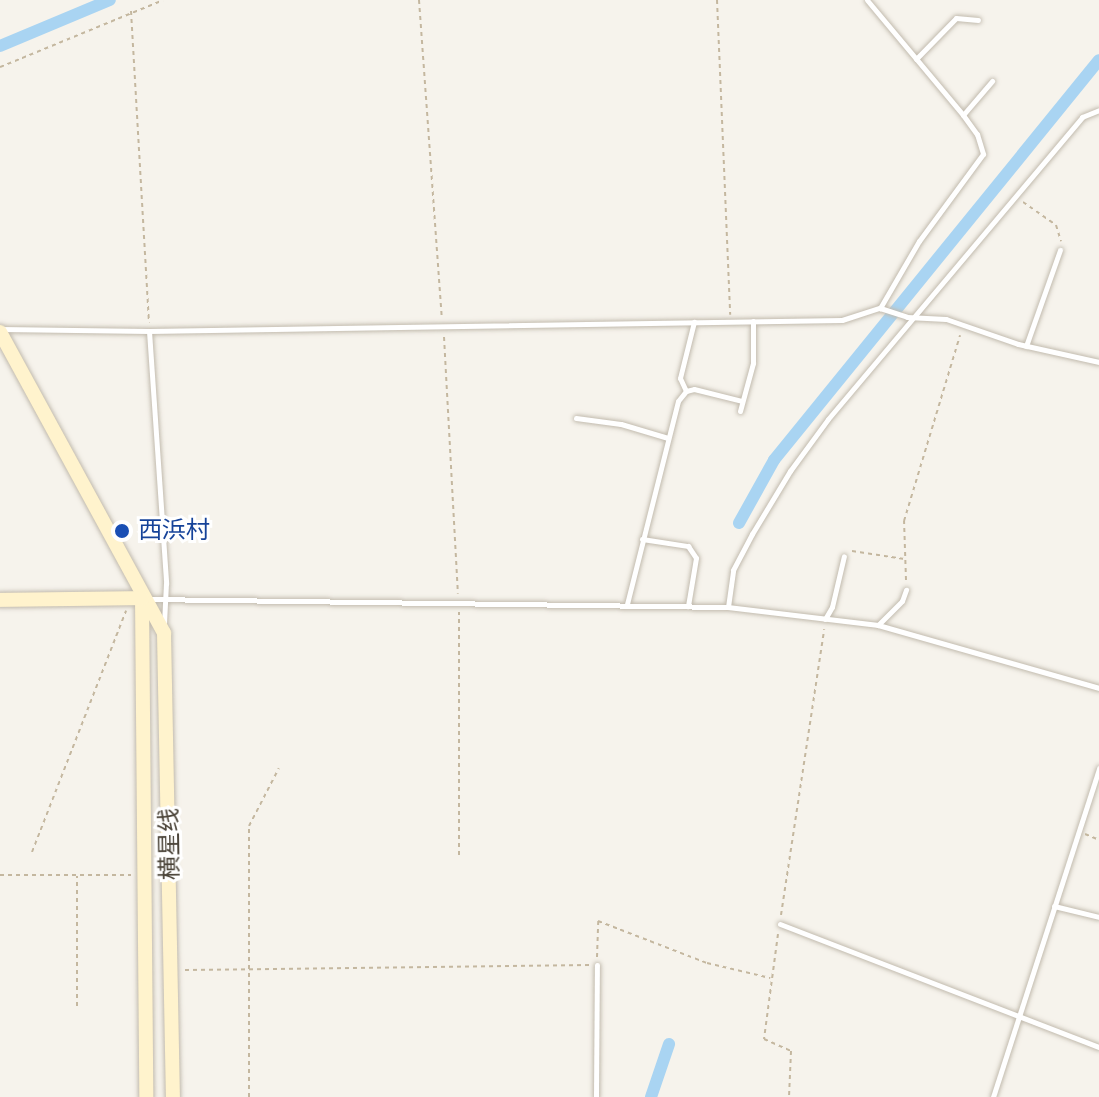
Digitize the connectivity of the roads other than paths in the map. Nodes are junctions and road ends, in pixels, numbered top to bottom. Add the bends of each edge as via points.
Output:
1 (867, 0) edge
2 (978, 20) dead end
3 (916, 59) junction
4 (992, 81) dead end
5 (1099, 110) edge
6 (963, 115) junction
7 (1060, 250) road end
8 (880, 308) junction
9 (910, 318) junction
10 (753, 321) junction
11 (694, 322) junction
12 (0, 331) edge
13 (149, 331) junction
14 (1026, 346) junction
15 (1099, 362) edge
16 (686, 391) junction
17 (742, 401) junction
18 (740, 411) dead end
19 (576, 418) dead end
20 (668, 438) junction
21 (642, 539) junction
22 (844, 556) road end
23 (906, 590) road end
24 (137, 598) junction
25 (0, 600) edge
26 (166, 601) junction
27 (627, 604) junction
28 (688, 606) junction
29 (728, 607) junction
30 (825, 619) junction
31 (878, 625) junction
32 (164, 633) junction
33 (1099, 688) edge
34 (1099, 768) edge
35 (171, 863) junction
36 (145, 869) junction
37 (1054, 906) junction
38 (1099, 917) edge
39 (780, 924) road end
40 (597, 965) road end
41 (1019, 1017) junction
42 (1099, 1047) edge
43 (146, 1097) edge
44 (173, 1097) edge
45 (596, 1097) edge
46 (993, 1097) edge

1 - 3 lane
2 - 3 lane via 956,18
3 - 6 lane
4 - 6 lane
5 - 9 lane via 1082,117
6 - 8 lane via 983,154 919,241
7 - 14 lane
8 - 9 lane
8 - 10 lane via 842,320
9 - 14 lane via 946,319
9 - 29 lane via 790,471 733,570
10 - 11 lane
10 - 17 lane via 753,363
11 - 13 lane
11 - 16 lane via 680,378
12 - 13 lane
12 - 24 street, 横星线
13 - 26 lane
14 - 15 lane
16 - 17 lane
16 - 20 lane
17 - 18 lane
19 - 20 lane
20 - 21 lane
21 - 27 lane
21 - 28 lane via 688,546 696,558
22 - 30 lane
23 - 31 lane
24 - 25 street
24 - 26 lane
24 - 32 street, 横星线
24 - 36 street, 横星线
26 - 27 lane
26 - 32 lane
27 - 28 lane
28 - 29 lane
29 - 30 lane
30 - 31 lane
31 - 33 lane
32 - 35 street, 横星线
34 - 37 lane
35 - 36 lane
35 - 44 street, 横星线
36 - 43 street, 横星线
37 - 38 lane
37 - 41 lane
39 - 41 lane
40 - 45 lane
41 - 42 lane
41 - 46 lane

